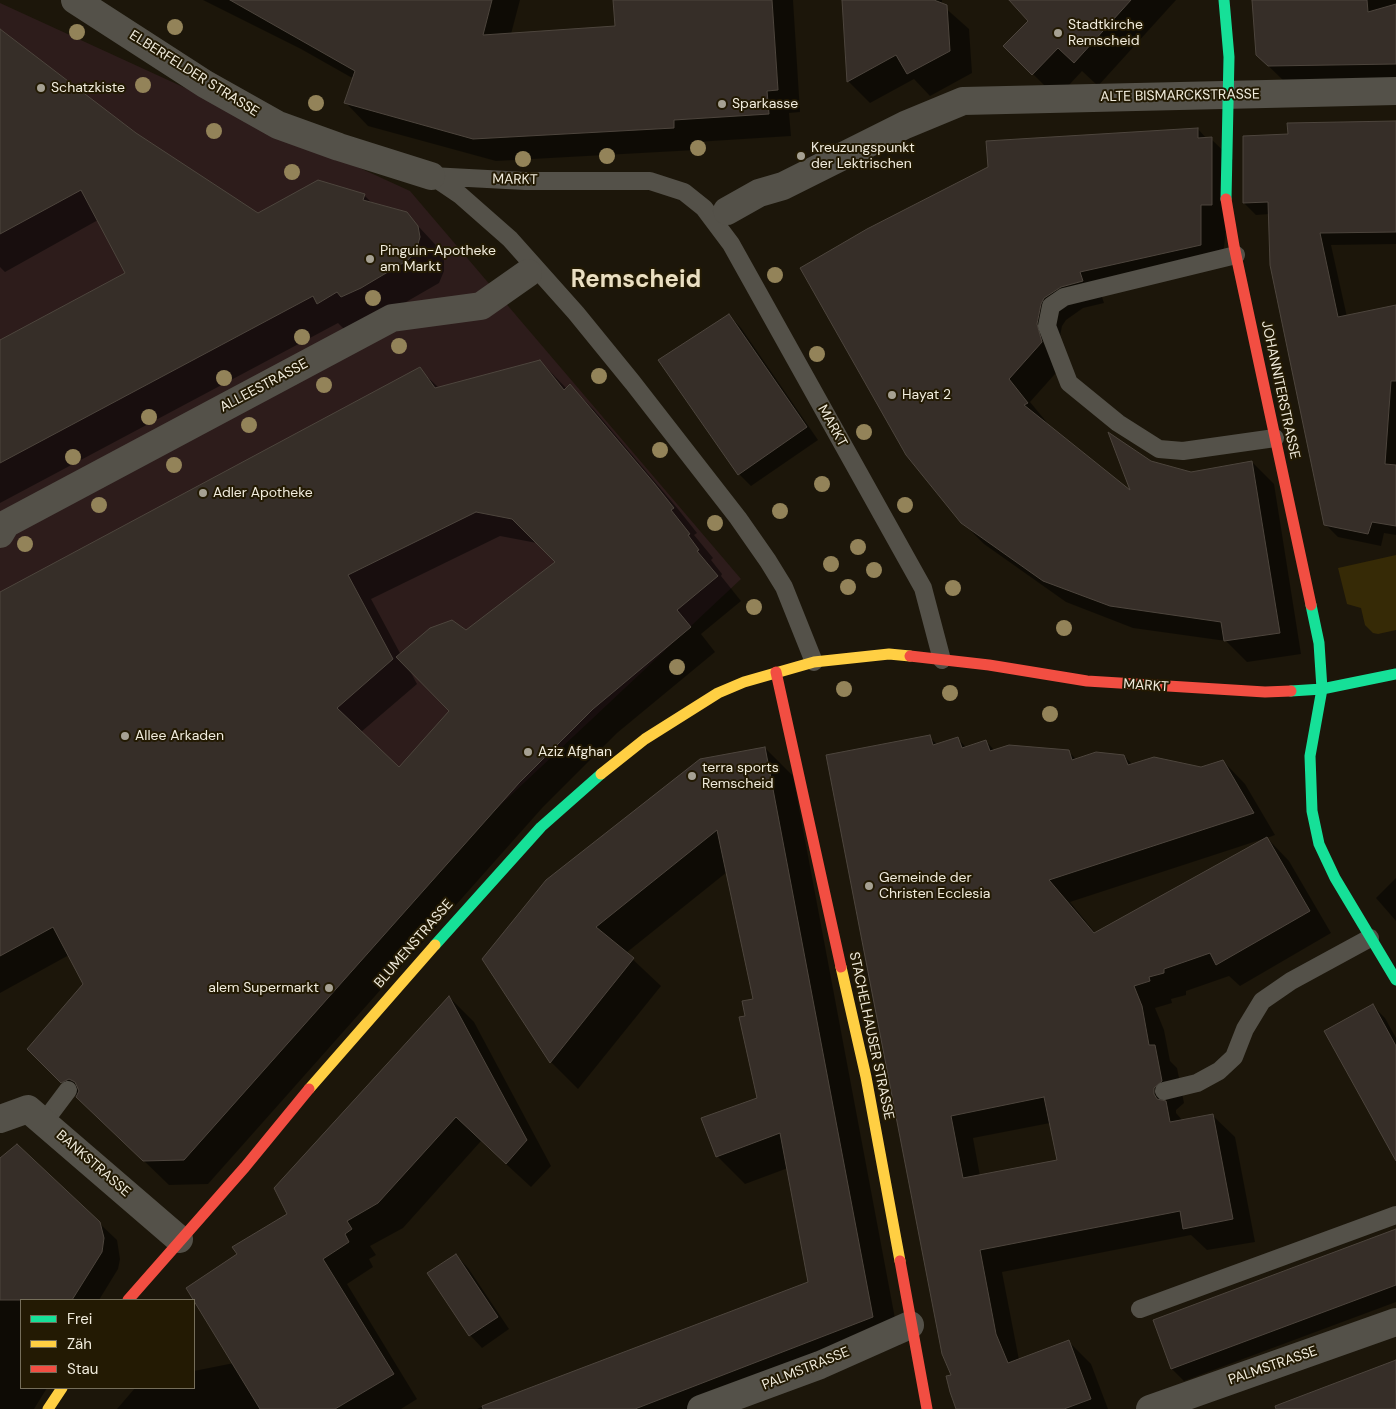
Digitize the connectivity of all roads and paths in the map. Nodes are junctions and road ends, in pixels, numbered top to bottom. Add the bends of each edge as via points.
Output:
1 (75, 0) edge
2 (1224, 0) edge
3 (1396, 91) edge
4 (1228, 95) junction
5 (431, 176) junction
6 (727, 211) dead end
7 (1236, 256) junction
8 (532, 270) junction
9 (1275, 438) junction
10 (2, 527) edge
11 (942, 660) junction
12 (814, 662) junction
13 (776, 672) junction
14 (1396, 674) edge
15 (1322, 689) junction
16 (1370, 938) junction
17 (1396, 980) edge
18 (68, 1090) dead end
19 (1164, 1091) dead end
20 (36, 1115) junction
21 (0, 1119) edge
22 (1396, 1215) edge
23 (179, 1240) junction
24 (129, 1299) edge
25 (1140, 1309) dead end
26 (1396, 1322) edge
27 (910, 1325) junction
28 (61, 1389) edge
29 (48, 1409) edge
30 (700, 1409) edge
31 (927, 1409) edge
32 (1150, 1409) edge

1 - 5 street, ELBERFELDER STRASSE via 205,84 278,125
2 - 4 street, JOHANNITERSTRASSE via 1229,58
3 - 4 street, ALTE BISMARCKSTRASSE
4 - 6 street, ALTE BISMARCKSTRASSE via 963,101 905,125 783,186 759,193
4 - 7 street, JOHANNITERSTRASSE via 1226,196
5 - 8 lane via 484,216
5 - 11 lane, MARKT via 650,181 684,192 704,208 731,244 923,588
7 - 9 street, JOHANNITERSTRASSE
7 - 9 lane via 1064,297 1051,306 1047,326 1069,383 1118,424 1159,449 1183,451
8 - 10 street, ALLEESTRASSE via 481,306 392,318
8 - 12 lane via 627,376 738,518 784,587
9 - 15 street, JOHANNITERSTRASSE via 1319,643
11 - 12 street, MARKT via 889,654
11 - 15 street, MARKT via 1087,681 1158,687 1265,692
12 - 13 street, MARKT
13 - 23 street, BLUMENSTRASSE via 718,693 695,706 645,739 579,791 541,827 336,1056 245,1167
13 - 27 street, STACHELHAUSER STRASSE via 866,1077
14 - 15 street, MARKT
15 - 16 street, JOHANNITERSTRASSE via 1310,756 1312,811 1319,844
16 - 17 street, JOHANNITERSTRASSE
16 - 19 lane via 1291,981 1262,1001 1234,1056 1219,1072 1197,1083
18 - 20 lane
20 - 21 street
20 - 23 street, BANKSTRASSE
22 - 25 lane
23 - 24 street, BLUMENSTRASSE
26 - 32 street, PALMSTRASSE
27 - 30 street, PALMSTRASSE via 820,1365
27 - 31 street, STACHELHAUSER STRASSE
28 - 29 street

